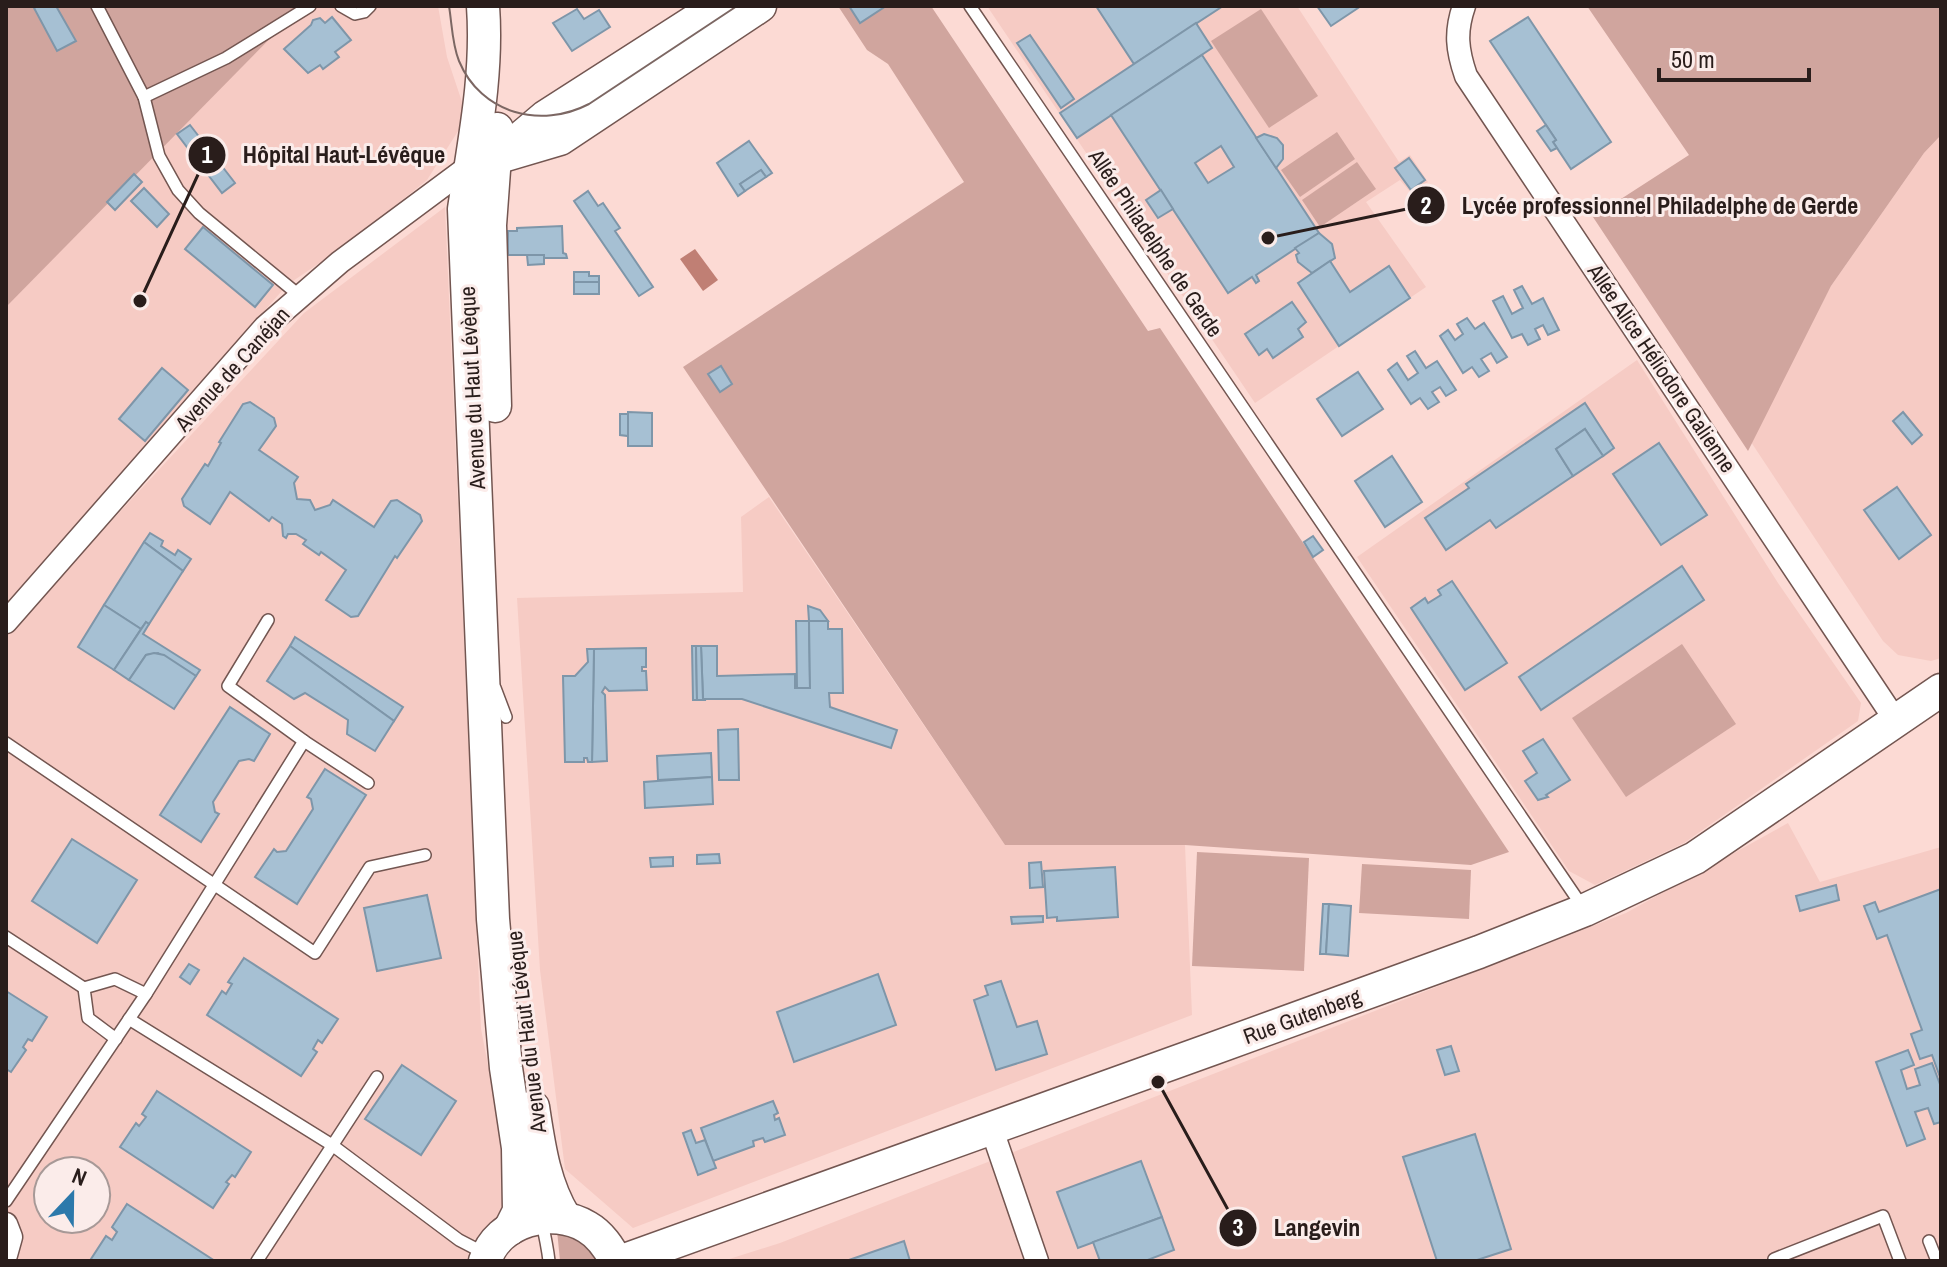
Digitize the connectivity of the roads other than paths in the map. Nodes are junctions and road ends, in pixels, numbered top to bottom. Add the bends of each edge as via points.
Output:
1 (97, 6) edge
2 (310, 6) edge
3 (341, 6) edge
4 (370, 6) edge
5 (483, 6) edge
6 (500, 6) edge
7 (718, 6) edge
8 (760, 6) edge
9 (970, 6) edge
10 (1464, 6) edge
11 (144, 97) junction
12 (483, 162) junction
13 (300, 296) junction
14 (268, 620) dead end
15 (6, 622) edge
16 (1941, 690) edge
17 (1896, 721) junction
18 (304, 741) junction
19 (6, 743) edge
20 (487, 771) junction
21 (368, 783) dead end
22 (425, 855) dead end
23 (214, 887) junction
24 (1585, 910) junction
25 (6, 937) edge
26 (84, 988) junction
27 (146, 994) junction
28 (129, 1019) junction
29 (116, 1039) junction
30 (377, 1077) dead end
31 (991, 1127) junction
32 (332, 1145) junction
33 (6, 1201) edge
34 (551, 1218) junction
35 (6, 1224) edge
36 (510, 1229) junction
37 (1929, 1241) dead end
38 (6, 1255) edge
39 (486, 1258) edge
40 (1774, 1259) dead end
41 (15, 1261) edge
42 (257, 1261) edge
43 (549, 1261) edge
44 (619, 1261) edge
45 (1037, 1261) edge
46 (1900, 1261) edge
47 (1937, 1261) edge

1 - 11 lane
2 - 11 lane via 226,58
3 - 4 lane via 355,14
5 - 12 main road, Avenue du Haut Lévèque
6 - 12 main road, Avenue du Haut Lévèque via 502,63
7 - 12 main road, Avenue de Canéjan
8 - 12 main road, Avenue de Canéjan via 560,139
9 - 24 lane, Allée Philadelphe de Gerde
10 - 17 street, Allée Alice Héliodore Galienne via 1457,43 1466,76
11 - 13 lane via 159,156 178,190
12 - 13 street, Avenue de Canéjan
12 - 20 main road, Avenue du Haut Lévèque via 464,209
12 - 34 main road, Avenue du Haut Lévèque via 490,225 519,1003
13 - 15 street, Avenue de Canéjan via 265,327
14 - 18 lane via 228,686
16 - 17 main road, Rue Gutenberg
17 - 24 main road, Rue Gutenberg via 1695,858
18 - 21 lane
18 - 23 lane
19 - 23 lane
20 - 34 lane, Avenue du Haut Lévèque via 499,818 506,983 521,1103
20 - 36 main road, Avenue du Haut Lévèque via 498,994 518,1148 519,1211
22 - 23 lane via 370,867 315,953
23 - 27 lane
24 - 31 main road, Rue Gutenberg
25 - 26 lane
26 - 27 lane via 115,979
26 - 29 lane via 88,1018
27 - 28 lane
28 - 29 lane
28 - 32 lane
29 - 33 lane
30 - 32 lane
31 - 44 main road, Rue Gutenberg
31 - 45 street
32 - 39 lane
32 - 42 lane
34 - 36 main road
34 - 43 lane, Avenue du Haut Lévèque
34 - 44 main road via 587,1227
35 - 38 street via 11,1237
36 - 39 main road
37 - 47 lane
38 - 41 lane
40 - 46 lane via 1883,1216

